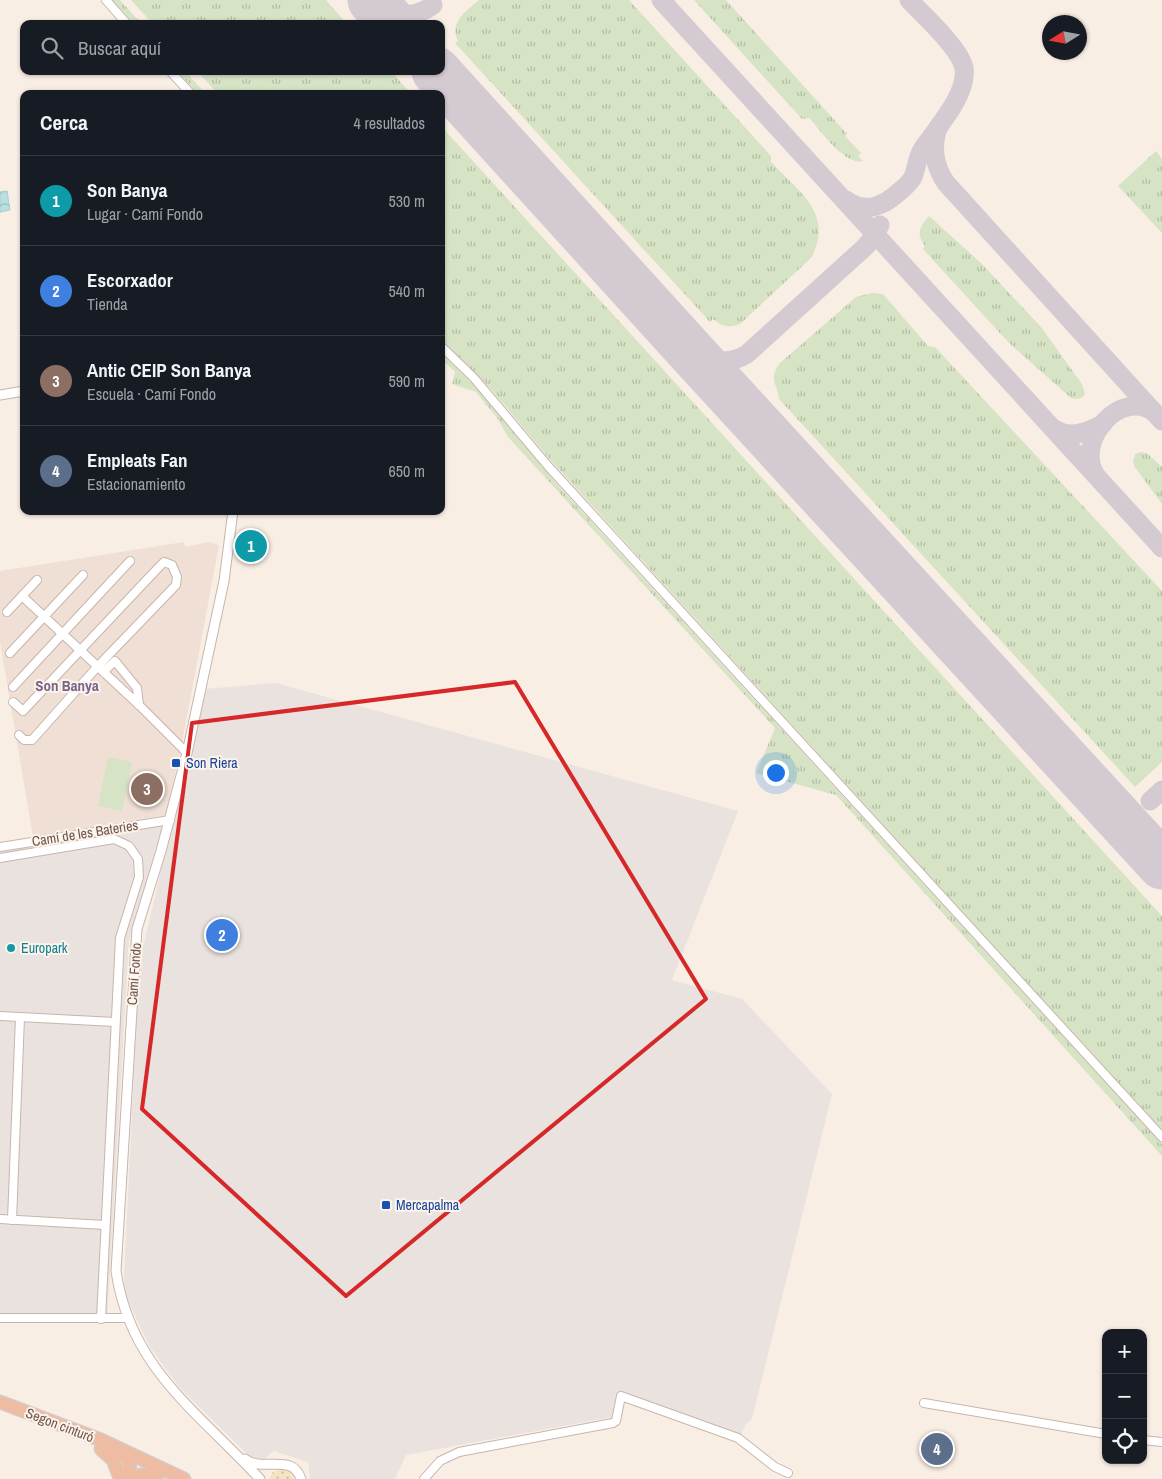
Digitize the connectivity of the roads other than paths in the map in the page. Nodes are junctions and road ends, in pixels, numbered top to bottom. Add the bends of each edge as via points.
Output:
1 (106, 0) edge
2 (124, 20) edge
3 (174, 75) edge
4 (187, 90) edge
5 (445, 350) edge
6 (20, 392) edge
7 (0, 395) edge
8 (232, 515) edge
9 (130, 561) dead end
10 (83, 574) dead end
11 (37, 580) dead end
12 (22, 596) junction
13 (7, 612) dead end
14 (45, 616) junction
15 (63, 633) junction
16 (80, 650) junction
17 (10, 653) dead end
18 (101, 669) junction
19 (13, 687) dead end
20 (13, 702) dead end
21 (139, 704) junction
22 (18, 735) dead end
23 (187, 754) junction
24 (170, 820) junction
25 (0, 847) edge
26 (0, 858) edge
27 (0, 1016) edge
28 (20, 1017) junction
29 (115, 1022) junction
30 (1162, 1137) edge
31 (0, 1219) edge
32 (12, 1220) junction
33 (105, 1225) junction
34 (0, 1318) edge
35 (127, 1318) junction
36 (101, 1319) junction
37 (924, 1403) dead end
38 (2, 1406) edge
39 (1102, 1433) edge
40 (1147, 1440) edge
41 (1162, 1442) edge
42 (101, 1449) junction
43 (236, 1454) junction
44 (135, 1464) junction
45 (279, 1464) junction
46 (788, 1473) dead end
47 (125, 1479) edge
48 (157, 1479) edge
49 (166, 1479) edge
50 (178, 1479) edge
51 (184, 1479) edge
52 (260, 1479) edge
53 (264, 1479) edge
54 (301, 1479) edge
55 (425, 1479) edge

1 - 2 street
3 - 4 street
5 - 30 street via 474,378 561,480
6 - 7 street
8 - 23 street, Camí Fondo via 224,581
9 - 15 street
10 - 14 street
11 - 12 street
12 - 13 street
12 - 14 street
14 - 15 street
14 - 17 street
15 - 16 street
15 - 19 street
16 - 18 street
16 - 18 street via 164,562 172,564 176,585
16 - 20 street via 23,711
18 - 21 street
18 - 21 street via 114,661 137,688
18 - 22 street via 32,740 24,740
21 - 23 street
23 - 24 street, Camí Fondo
24 - 25 street, Camí de les Bateries
24 - 35 street, Camí Fondo via 137,929 116,1271
26 - 29 street via 114,839 129,846 138,858 139,877 120,938
27 - 28 street
28 - 29 street
28 - 32 street
29 - 33 street
31 - 32 street
32 - 33 street
33 - 36 street
34 - 36 street
35 - 36 street
35 - 43 street, Camí Fondo via 164,1381
37 - 39 street
38 - 42 highway, Segon cinturó
38 - 44 highway via 125,1455
38 - 51 highway, Segon cinturó via 67,1426
40 - 41 street
42 - 44 highway, Segon cinturó
42 - 47 highway
43 - 45 street via 254,1464
43 - 52 street, Camí Fondo
44 - 47 highway via 122,1469
44 - 49 highway
44 - 50 highway via 136,1461
45 - 53 street via 270,1468
45 - 54 street via 294,1468
46 - 55 street via 775,1467 738,1438 621,1396 613,1423 458,1452 440,1461
47 - 48 highway via 146,1474

